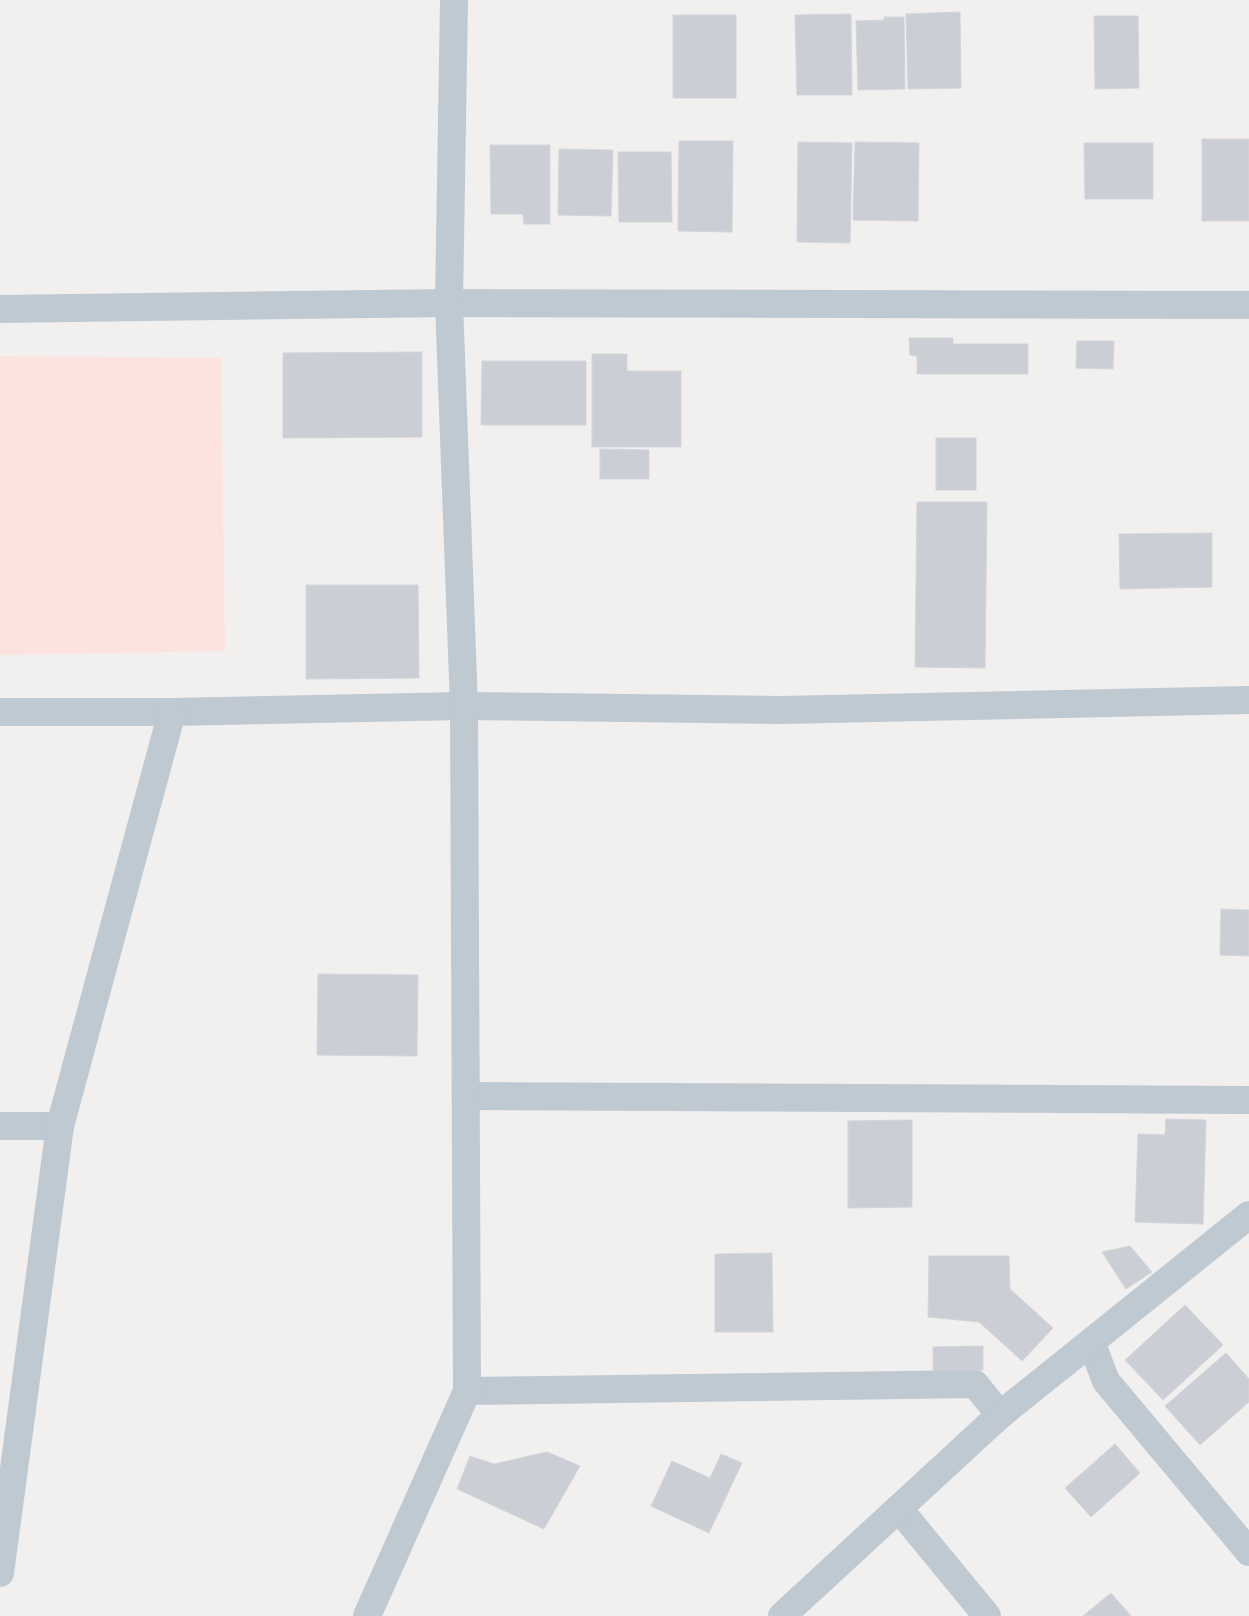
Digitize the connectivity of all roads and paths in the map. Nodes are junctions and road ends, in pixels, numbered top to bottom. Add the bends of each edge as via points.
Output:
1 (454, 0) edge
2 (449, 304) junction
3 (1249, 305) edge
4 (0, 309) edge
5 (1249, 700) edge
6 (464, 706) junction
7 (0, 712) edge
8 (172, 712) junction
9 (466, 1096) junction
10 (1249, 1100) edge
11 (0, 1126) edge
12 (60, 1126) junction
13 (1249, 1215) edge
14 (1091, 1342) junction
15 (467, 1390) junction
16 (1000, 1415) junction
17 (899, 1509) junction
18 (2, 1542) edge
19 (1249, 1552) edge
20 (0, 1573) edge
21 (366, 1616) edge
22 (782, 1616) edge
23 (987, 1616) edge

1 - 2 street
2 - 3 street
2 - 4 street
2 - 6 street
5 - 6 street via 781,710
6 - 8 street
6 - 9 street
7 - 8 street
8 - 12 street
9 - 10 street
9 - 15 street
11 - 12 street
12 - 18 street
13 - 14 street
14 - 16 street
14 - 19 street via 1106,1381
15 - 16 street via 975,1384
15 - 21 street
16 - 17 street
17 - 22 street
17 - 23 street
18 - 20 street

